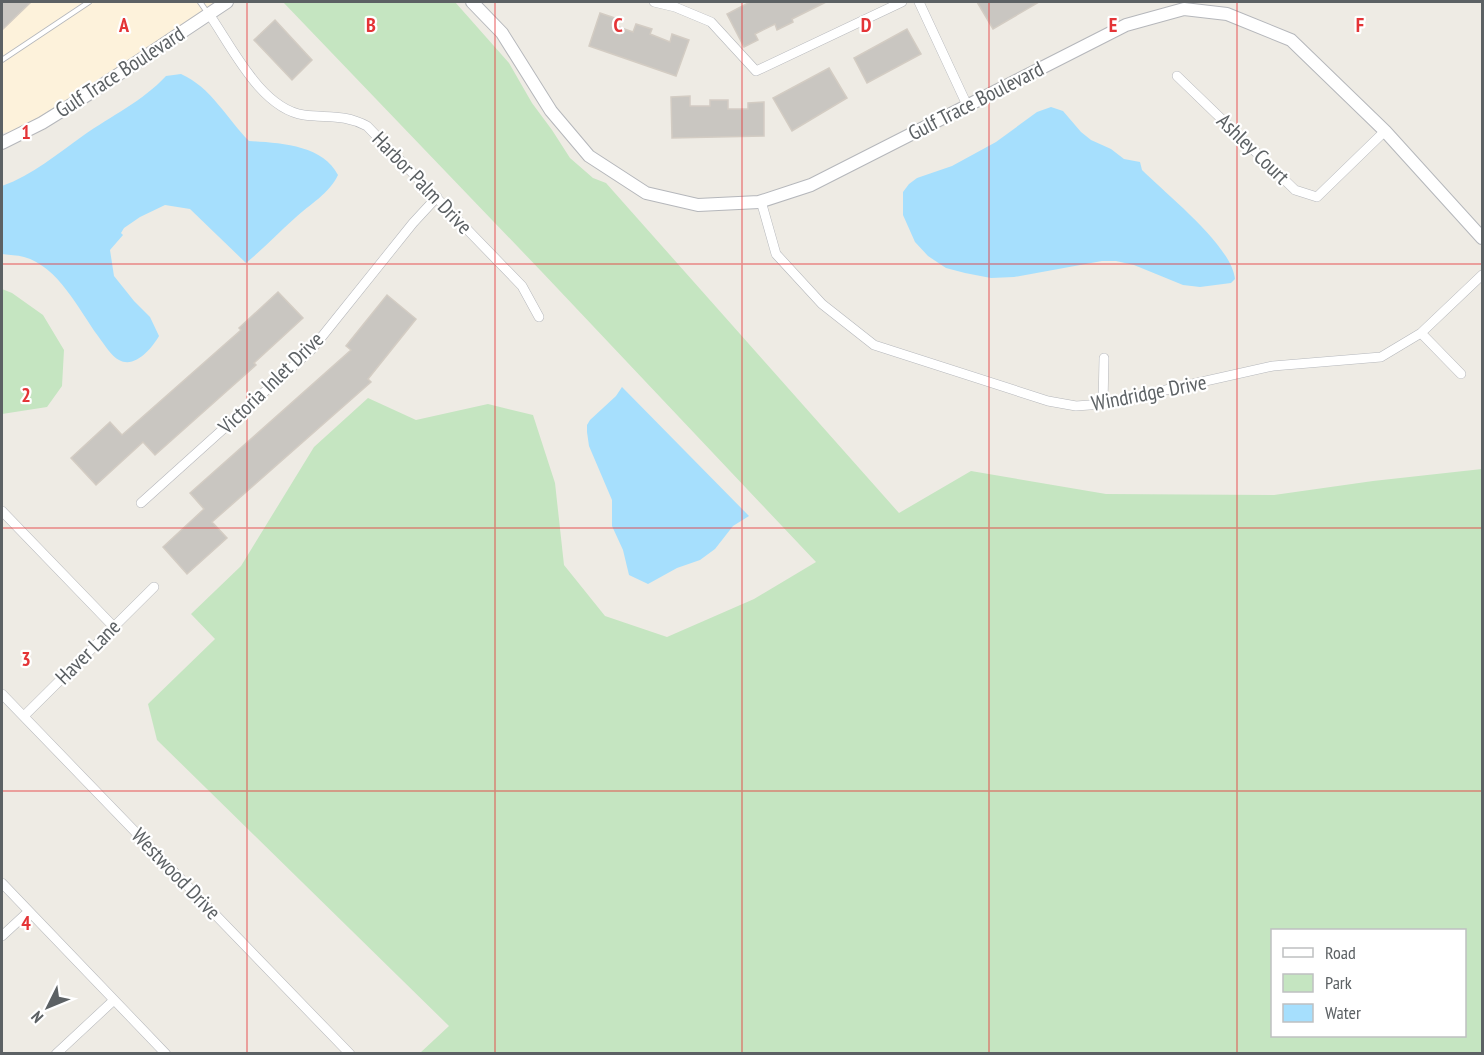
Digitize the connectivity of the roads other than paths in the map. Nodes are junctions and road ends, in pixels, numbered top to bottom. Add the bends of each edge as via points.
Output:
1 (89, 2) edge
2 (200, 2) edge
3 (227, 2) edge
4 (472, 2) edge
5 (654, 2) edge
6 (902, 2) edge
7 (919, 2) edge
8 (209, 14) junction
9 (2, 60) edge
10 (1177, 76) dead end
11 (967, 105) junction
12 (1385, 131) junction
13 (4, 141) edge
14 (437, 197) junction
15 (761, 201) junction
16 (1482, 238) edge
17 (1482, 275) edge
18 (539, 317) dead end
19 (1421, 333) junction
20 (1104, 358) dead end
21 (1461, 374) dead end
22 (1103, 404) junction
23 (141, 503) dead end
24 (2, 511) edge
25 (154, 587) dead end
26 (113, 626) junction
27 (2, 694) edge
28 (24, 717) junction
29 (2, 883) edge
30 (28, 912) junction
31 (2, 936) edge
32 (114, 1000) junction
33 (56, 1053) edge
34 (166, 1053) edge
35 (350, 1053) edge

1 - 9 lane
2 - 8 lane
3 - 8 street, Gulf Trace Boulevard
4 - 15 street, Gulf Trace Boulevard via 502,33 551,111 589,156 646,193 698,205
5 - 6 street via 711,22 756,71
7 - 11 street
8 - 13 street, Gulf Trace Boulevard via 42,123
8 - 14 street, Harbor Palm Drive via 269,99 303,115 340,116 367,126
10 - 12 street, Ashley Court via 1295,190 1317,197
11 - 12 street, Gulf Trace Boulevard via 1126,25 1184,9 1227,14 1292,40
11 - 15 street, Gulf Trace Boulevard via 811,185
12 - 16 street, Gulf Trace Boulevard
14 - 18 street, Harbor Palm Drive via 522,286
14 - 23 street, Victoria Inlet Drive via 312,349
15 - 22 street, Windridge Drive via 776,254 822,304 874,345 1048,400 1076,406
17 - 19 street, Windridge Drive
19 - 21 street
19 - 22 street, Windridge Drive via 1382,357 1274,366
20 - 22 street
24 - 26 street
25 - 26 street, Haver Lane
26 - 28 street, Haver Lane
27 - 28 street, Westwood Drive
28 - 35 street, Westwood Drive
29 - 30 street
30 - 31 street
30 - 32 street
32 - 33 street
32 - 34 street

